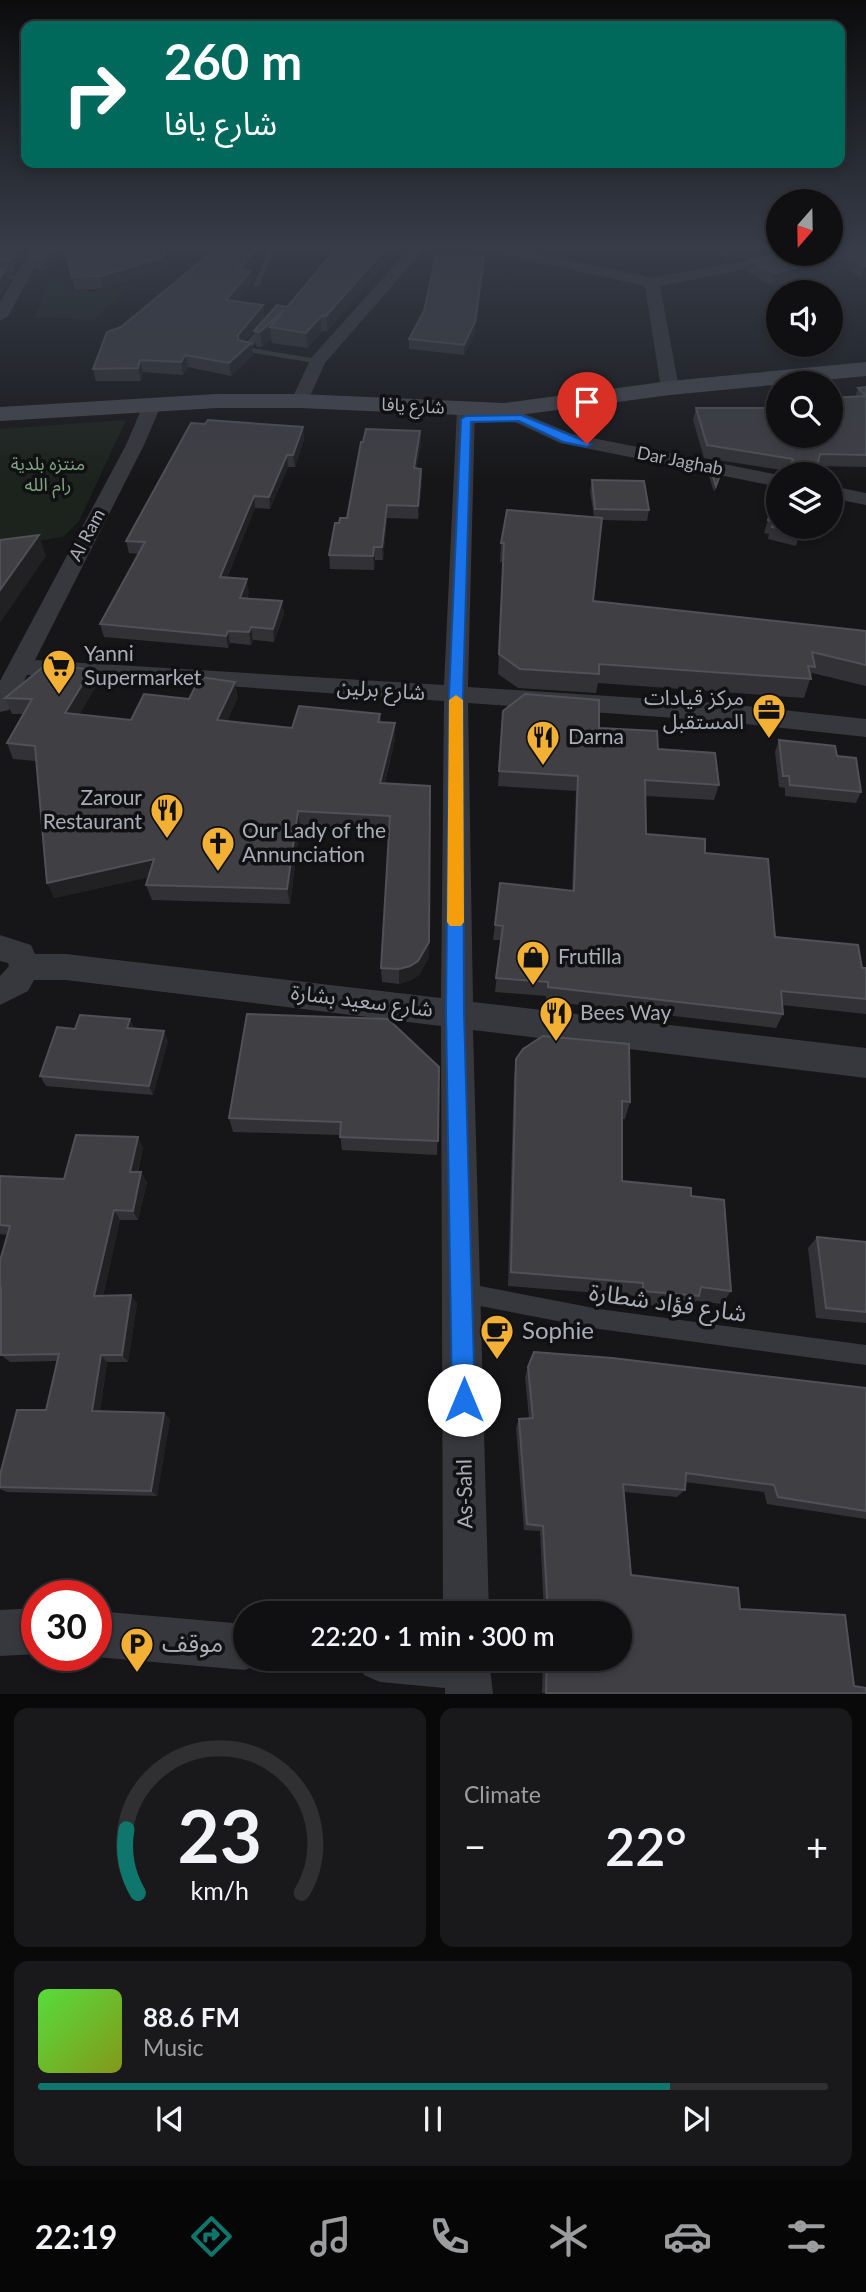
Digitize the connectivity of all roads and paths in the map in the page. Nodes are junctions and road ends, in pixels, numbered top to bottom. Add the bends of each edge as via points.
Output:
1 (265, 326) edge
2 (349, 326) edge
3 (659, 326) edge
4 (317, 362) junction
5 (866, 369) edge
6 (866, 380) edge
7 (843, 382) edge
8 (670, 388) junction
9 (766, 389) edge
10 (300, 401) junction
11 (150, 409) junction
12 (0, 414) edge
13 (466, 414) junction
14 (512, 414) junction
15 (0, 426) edge
16 (766, 478) edge
17 (843, 494) edge
18 (866, 499) edge
19 (22, 667) junction
20 (456, 695) junction
21 (0, 704) edge
22 (866, 728) edge
23 (0, 948) edge
24 (25, 967) junction
25 (0, 992) edge
26 (455, 1012) junction
27 (866, 1063) edge
28 (463, 1293) junction
29 (866, 1355) edge
30 (466, 1601) edge
31 (21, 1632) edge
32 (0, 1633) edge
33 (112, 1635) edge
34 (233, 1646) edge

1 - 4 lane via 245,349
2 - 4 street
3 - 8 street
4 - 10 street
5 - 8 main road, شارع يافا
6 - 7 main road
8 - 14 main road, شارع يافا
9 - 14 main road, شارع يافا
10 - 11 main road, شارع يافا
10 - 13 main road, شارع يافا
11 - 12 main road, شارع يافا
11 - 13 main road, شارع يافا
11 - 15 main road, شارع يافا
11 - 19 street, Al Ram
13 - 14 main road, شارع يافا
13 - 20 street, As-Sahl
14 - 16 street, Dar Jaghab via 567,439
17 - 18 street
19 - 20 street, شارع برلين
19 - 21 street, Al Ram
20 - 22 street, شارع برلين via 717,712
20 - 26 street, As-Sahl
23 - 24 street via 20,954
24 - 25 street via 17,982
24 - 26 street, شارع سعيد بشارة via 66,967
26 - 27 street, شارع سعيد بشارة
26 - 28 street, As-Sahl
28 - 29 lane, شارع فؤاد شطارة via 613,1321
28 - 30 street, As-Sahl
31 - 32 street
33 - 34 street

